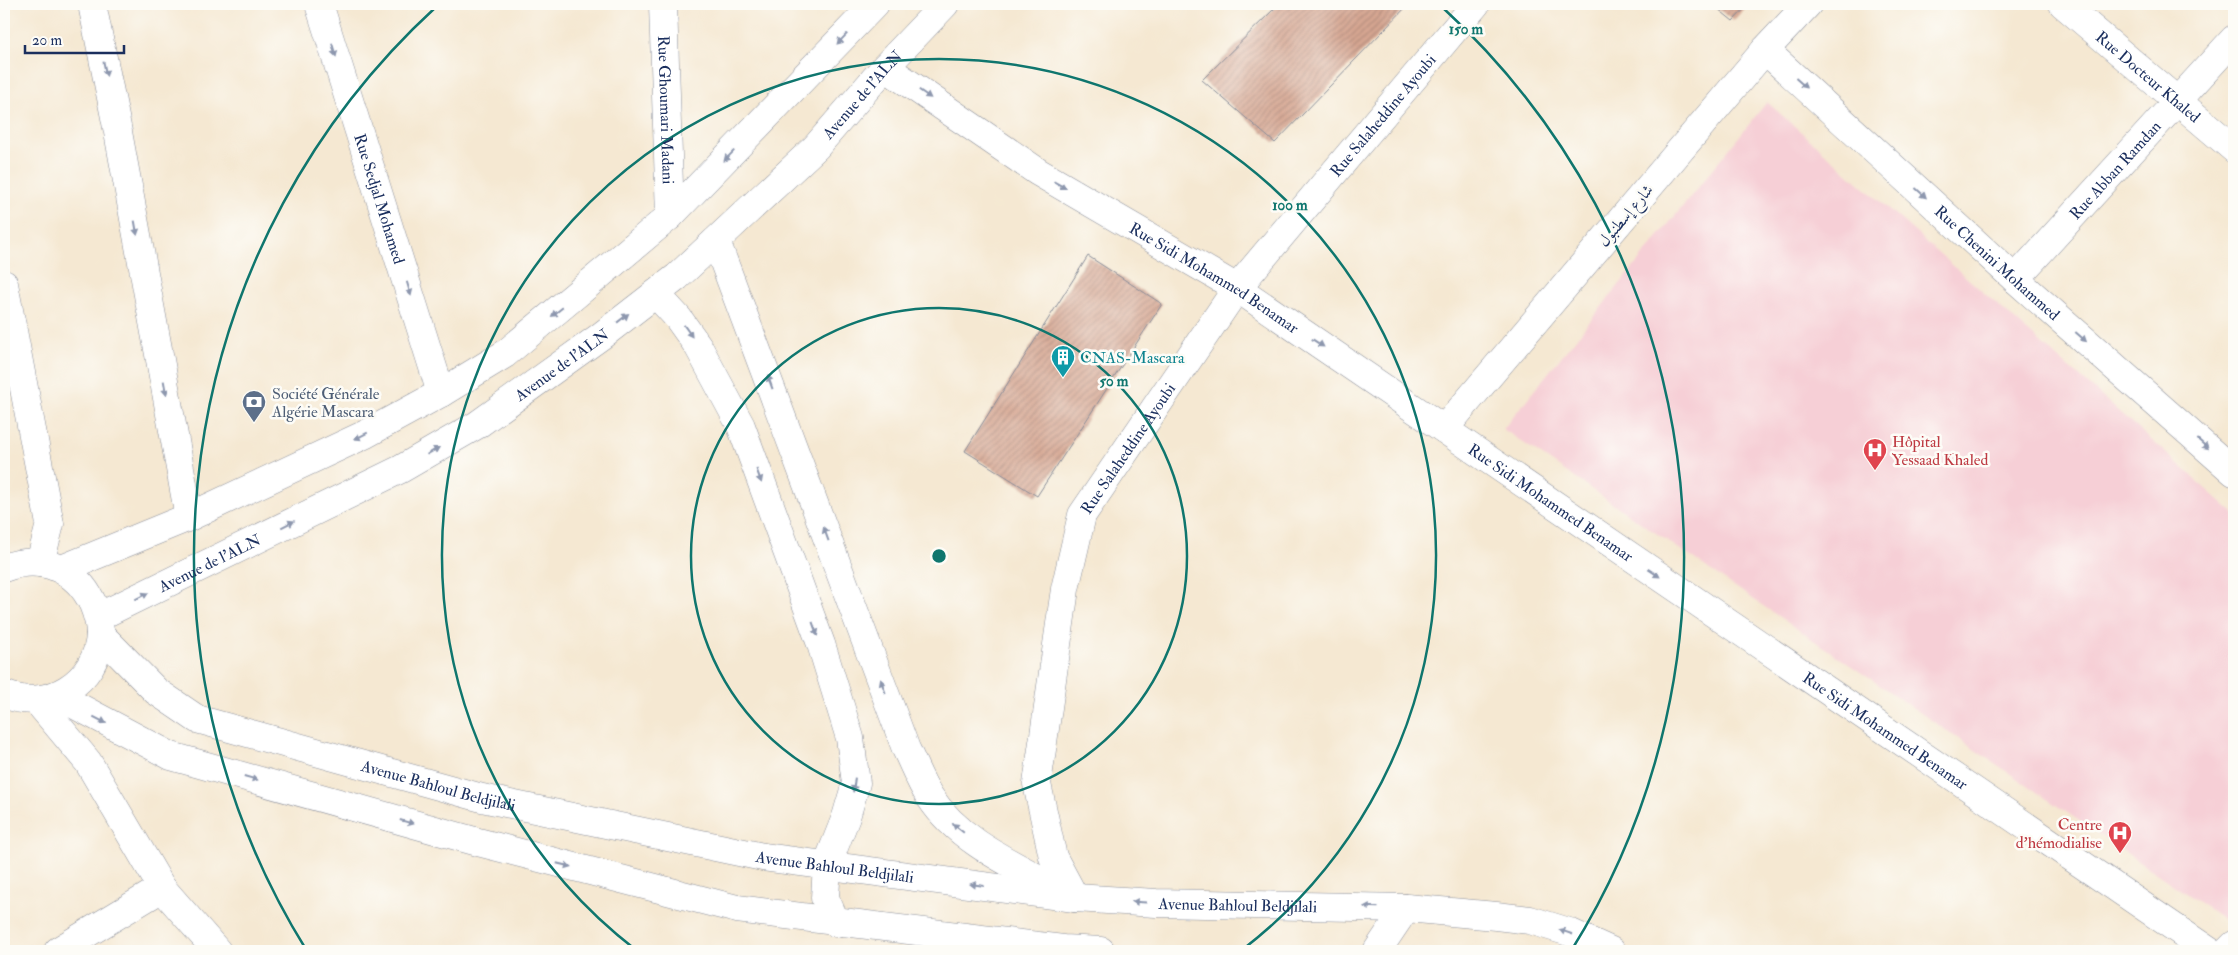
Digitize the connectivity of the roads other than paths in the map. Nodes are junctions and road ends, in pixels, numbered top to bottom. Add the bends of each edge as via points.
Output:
1 (92, 4) edge
2 (319, 4) edge
3 (663, 4) edge
4 (875, 4) edge
5 (945, 4) edge
6 (1476, 4) edge
7 (1808, 4) edge
8 (2063, 4) edge
9 (2234, 39) edge
10 (1765, 50) junction
11 (885, 67) junction
12 (2179, 102) junction
13 (2234, 149) edge
14 (670, 216) junction
15 (716, 241) junction
16 (2016, 279) junction
17 (4, 284) edge
18 (1237, 288) junction
19 (656, 294) junction
20 (442, 393) junction
21 (1444, 429) junction
22 (2234, 472) edge
23 (189, 517) junction
24 (51, 566) junction
25 (4, 568) edge
26 (99, 626) junction
27 (24, 700) edge
28 (827, 865) junction
29 (162, 888) junction
30 (1075, 898) junction
31 (1406, 908) junction
32 (836, 922) junction
33 (2234, 945) edge
34 (1064, 950) edge
35 (58, 951) edge
36 (217, 951) edge
37 (1102, 951) edge
38 (1377, 951) edge
39 (1611, 951) edge
40 (2209, 951) edge
41 (2228, 951) edge

1 -> 23 main road
2 -> 20 main road, Rue Sedjal Mohamed
3 - 14 main road, Rue Ghoumari Madani
4 -> 14 main road
5 - 11 main road, Avenue de l'ALN
6 - 18 main road, Rue Salaheddine Ayoubi
7 - 10 main road, شارع إسطنبول
8 - 12 main road, Rue Docteur Khaled
9 - 12 main road, Rue Abban Ramdan
10 -> 16 main road, Rue Chenini Mohammed
10 - 21 main road, شارع إسطنبول
11 - 15 main road, Avenue de l'ALN via 816,147
11 -> 18 main road, Rue Sidi Mohammed Benamar via 1038,172
12 - 13 main road, Rue Docteur Khaled
12 - 16 main road, Rue Abban Ramdan
14 -> 20 main road via 505,354
15 - 19 main road, Avenue de l'ALN
30 -> 15 main road via 984,848 952,823 930,798 906,749
16 -> 22 main road, Rue Chenini Mohammed
17 - 24 main road via 50,524
18 -> 21 main road, Rue Sidi Mohammed Benamar
18 - 30 main road, Rue Salaheddine Ayoubi via 1082,515 1065,589 1037,784 1053,857
26 -> 19 main road, Avenue de l'ALN via 401,469 469,430
19 -> 28 main road via 698,346 741,426 821,644 850,738 856,783
20 -> 23 main road via 366,434
21 -> 40 main road, Rue Sidi Mohammed Benamar
23 - 24 main road
24 - 25 main road via 18,563
24 - 26 main road via 86,589
26 - 27 main road via 94,660 79,681
26 - 28 main road, Avenue Bahloul Beldjilali via 156,691 197,719 482,798 763,857
27 - 29 main road via 88,762
27 -> 32 main road via 171,756 478,842 727,907
30 -> 28 main road, Avenue Bahloul Beldjilali
28 - 32 main road via 825,898
29 - 35 main road
29 - 36 main road
31 -> 30 main road, Avenue Bahloul Beldjilali via 1156,903
31 - 38 main road
39 -> 31 main road, Avenue Bahloul Beldjilali via 1569,932 1530,920
32 - 34 main road
33 - 41 main road
34 - 37 main road

